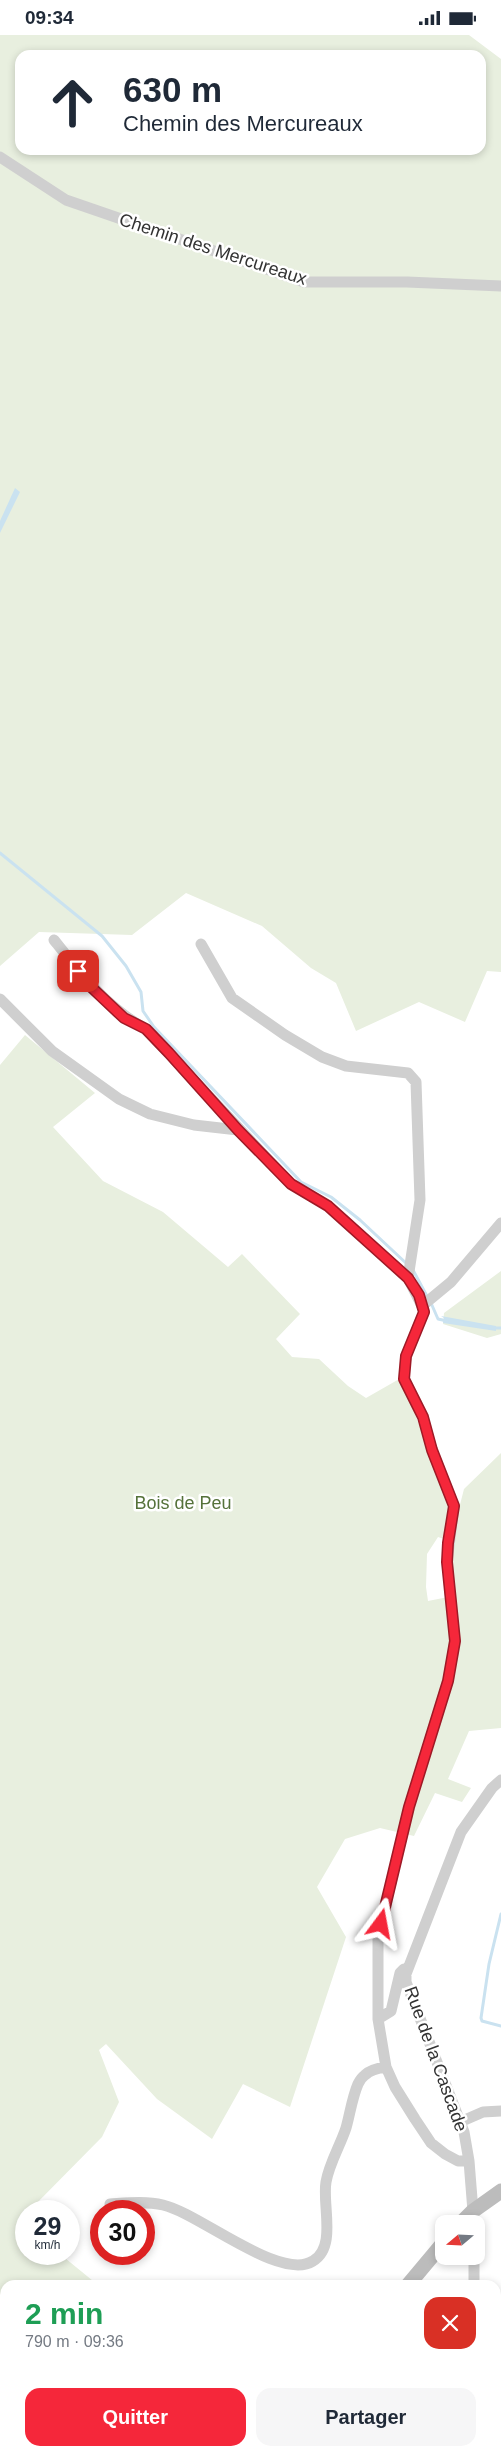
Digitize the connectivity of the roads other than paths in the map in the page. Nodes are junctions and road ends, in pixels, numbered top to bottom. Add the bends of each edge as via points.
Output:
1 (0, 157) edge
2 (501, 286) edge
3 (54, 940) dead end
4 (201, 944) dead end
5 (0, 999) edge
6 (238, 1130) junction
7 (501, 1223) edge
8 (410, 1271) junction
9 (427, 1302) junction
10 (501, 1780) edge
11 (409, 1965) junction
12 (378, 2019) junction
13 (386, 2067) junction
14 (501, 2111) edge
15 (460, 2122) junction
16 (469, 2161) junction
17 (501, 2191) edge
18 (155, 2204) edge
19 (473, 2215) edge
20 (475, 2215) edge
21 (435, 2253) edge
22 (474, 2265) edge
23 (412, 2280) edge
24 (474, 2280) edge

1 - 2 street, Chemin des Mercureaux via 66,200 304,282 407,281
3 - 6 street via 90,986 124,1018 152,1035
4 - 8 street via 232,998 285,1035 322,1057 346,1066 408,1073 416,1082 420,1200
5 - 6 street via 52,1051 119,1099 150,1114 194,1125
6 - 8 street via 291,1184 328,1206
7 - 9 street via 450,1282
8 - 9 street
9 - 12 street via 406,1356 404,1379 423,1417 454,1506 447,1562 455,1641 448,1681 409,1807 378,1937
10 - 11 street, Rue de la Cascade via 461,1832
11 - 12 street via 400,1973 391,2011
11 - 15 street, Rue de la Cascade via 406,1982
12 - 13 street
13 - 16 street via 431,2143 458,2161
13 - 18 street via 365,2074 358,2084 326,2182 326,2237 318,2258 310,2263 294,2264 256,2254 199,2221 164,2205
14 - 15 street via 483,2112
15 - 16 street, Rue de la Cascade
16 - 19 street, Rue de la Cascade
17 - 20 street
21 - 23 street
22 - 24 street

